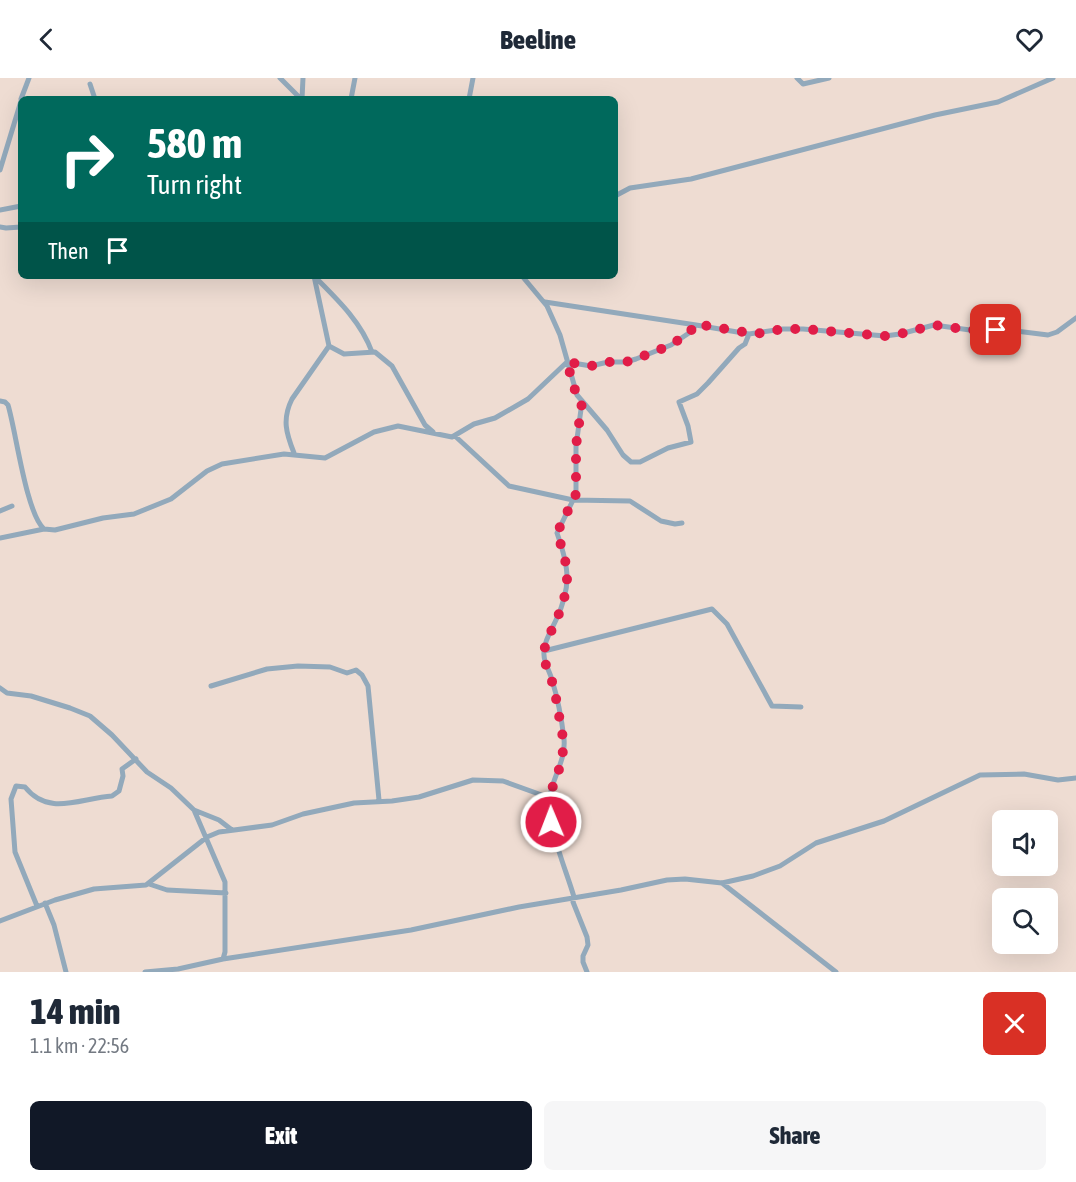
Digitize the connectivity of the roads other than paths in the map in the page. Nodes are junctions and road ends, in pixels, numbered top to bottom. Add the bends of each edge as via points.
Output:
1 (29, 78) edge
2 (280, 78) edge
3 (303, 78) edge
4 (356, 78) edge
5 (473, 78) edge
6 (797, 78) edge
7 (829, 78) edge
8 (1053, 78) edge
9 (90, 84) dead end
10 (22, 96) edge
11 (94, 96) edge
12 (298, 96) edge
13 (301, 96) edge
14 (352, 96) edge
15 (470, 96) edge
16 (18, 110) edge
17 (0, 170) edge
18 (618, 194) edge
19 (18, 207) edge
20 (0, 210) edge
21 (18, 226) edge
22 (0, 227) edge
23 (315, 279) edge
24 (317, 279) edge
25 (525, 279) edge
26 (545, 302) junction
27 (1076, 318) edge
28 (696, 324) junction
29 (749, 334) junction
30 (329, 346) junction
31 (372, 352) junction
32 (567, 362) junction
33 (0, 401) edge
34 (582, 402) junction
35 (435, 434) junction
36 (455, 436) junction
37 (294, 453) junction
38 (573, 500) junction
39 (12, 506) dead end
40 (0, 511) edge
41 (682, 523) dead end
42 (44, 529) junction
43 (0, 538) edge
44 (544, 651) junction
45 (211, 686) dead end
46 (0, 688) edge
47 (801, 707) dead end
48 (136, 759) junction
49 (1076, 778) edge
50 (550, 798) junction
51 (379, 800) junction
52 (194, 810) junction
53 (232, 830) junction
54 (207, 837) junction
55 (723, 883) junction
56 (149, 884) junction
57 (226, 893) junction
58 (574, 897) junction
59 (45, 903) junction
60 (37, 906) junction
61 (0, 921) edge
62 (223, 959) junction
63 (66, 972) edge
64 (145, 972) edge
65 (587, 972) edge
66 (836, 972) edge

1 - 10 street
2 - 12 street
3 - 13 street
4 - 14 street
5 - 15 street
6 - 7 street via 808,84
8 - 18 street via 999,102 691,179 630,188
9 - 11 street
16 - 17 street
19 - 20 street
21 - 22 street
23 - 30 street
24 - 31 street via 364,333
25 - 26 street
26 - 28 street
26 - 32 street
27 - 29 street via 1048,335 934,325 885,336 803,329
28 - 29 street
28 - 32 street via 671,345 626,362 591,366
29 - 34 street via 745,344 697,394 679,402 691,442 631,462
30 - 31 street via 344,354
30 - 37 street via 288,408 285,432
31 - 35 street via 392,366 425,425
32 - 34 street
32 - 36 street via 528,399
33 - 42 street via 9,409 30,501
34 - 38 street
35 - 36 street
35 - 37 street via 398,426 374,432 325,458
36 - 38 street via 509,486
37 - 42 street via 215,466 171,499 134,514
38 - 41 street via 630,501 661,521
38 - 44 street via 557,533 565,553 567,585
39 - 40 street
42 - 43 street
44 - 47 street via 712,609 727,624 772,706
44 - 50 street via 564,744
45 - 51 street via 267,669 298,666 330,667 347,673 356,670 368,686
46 - 48 street via 90,716
48 - 52 street
48 - 60 street via 122,769 119,791 112,796 54,805 25,787 16,786 11,799 15,852
49 - 55 street via 980,776 884,821 816,843 772,871
50 - 51 street via 517,785 473,780 405,800
50 - 58 street via 555,840
51 - 53 street via 309,813 260,828
52 - 53 street
52 - 54 street
53 - 54 street
54 - 56 street
54 - 57 street
55 - 58 street via 667,880
55 - 66 street
56 - 57 street via 167,890
56 - 59 street via 94,889
57 - 62 street
58 - 62 street via 411,930
58 - 65 street via 587,937 583,962
59 - 60 street
59 - 63 street
60 - 61 street
62 - 64 street

